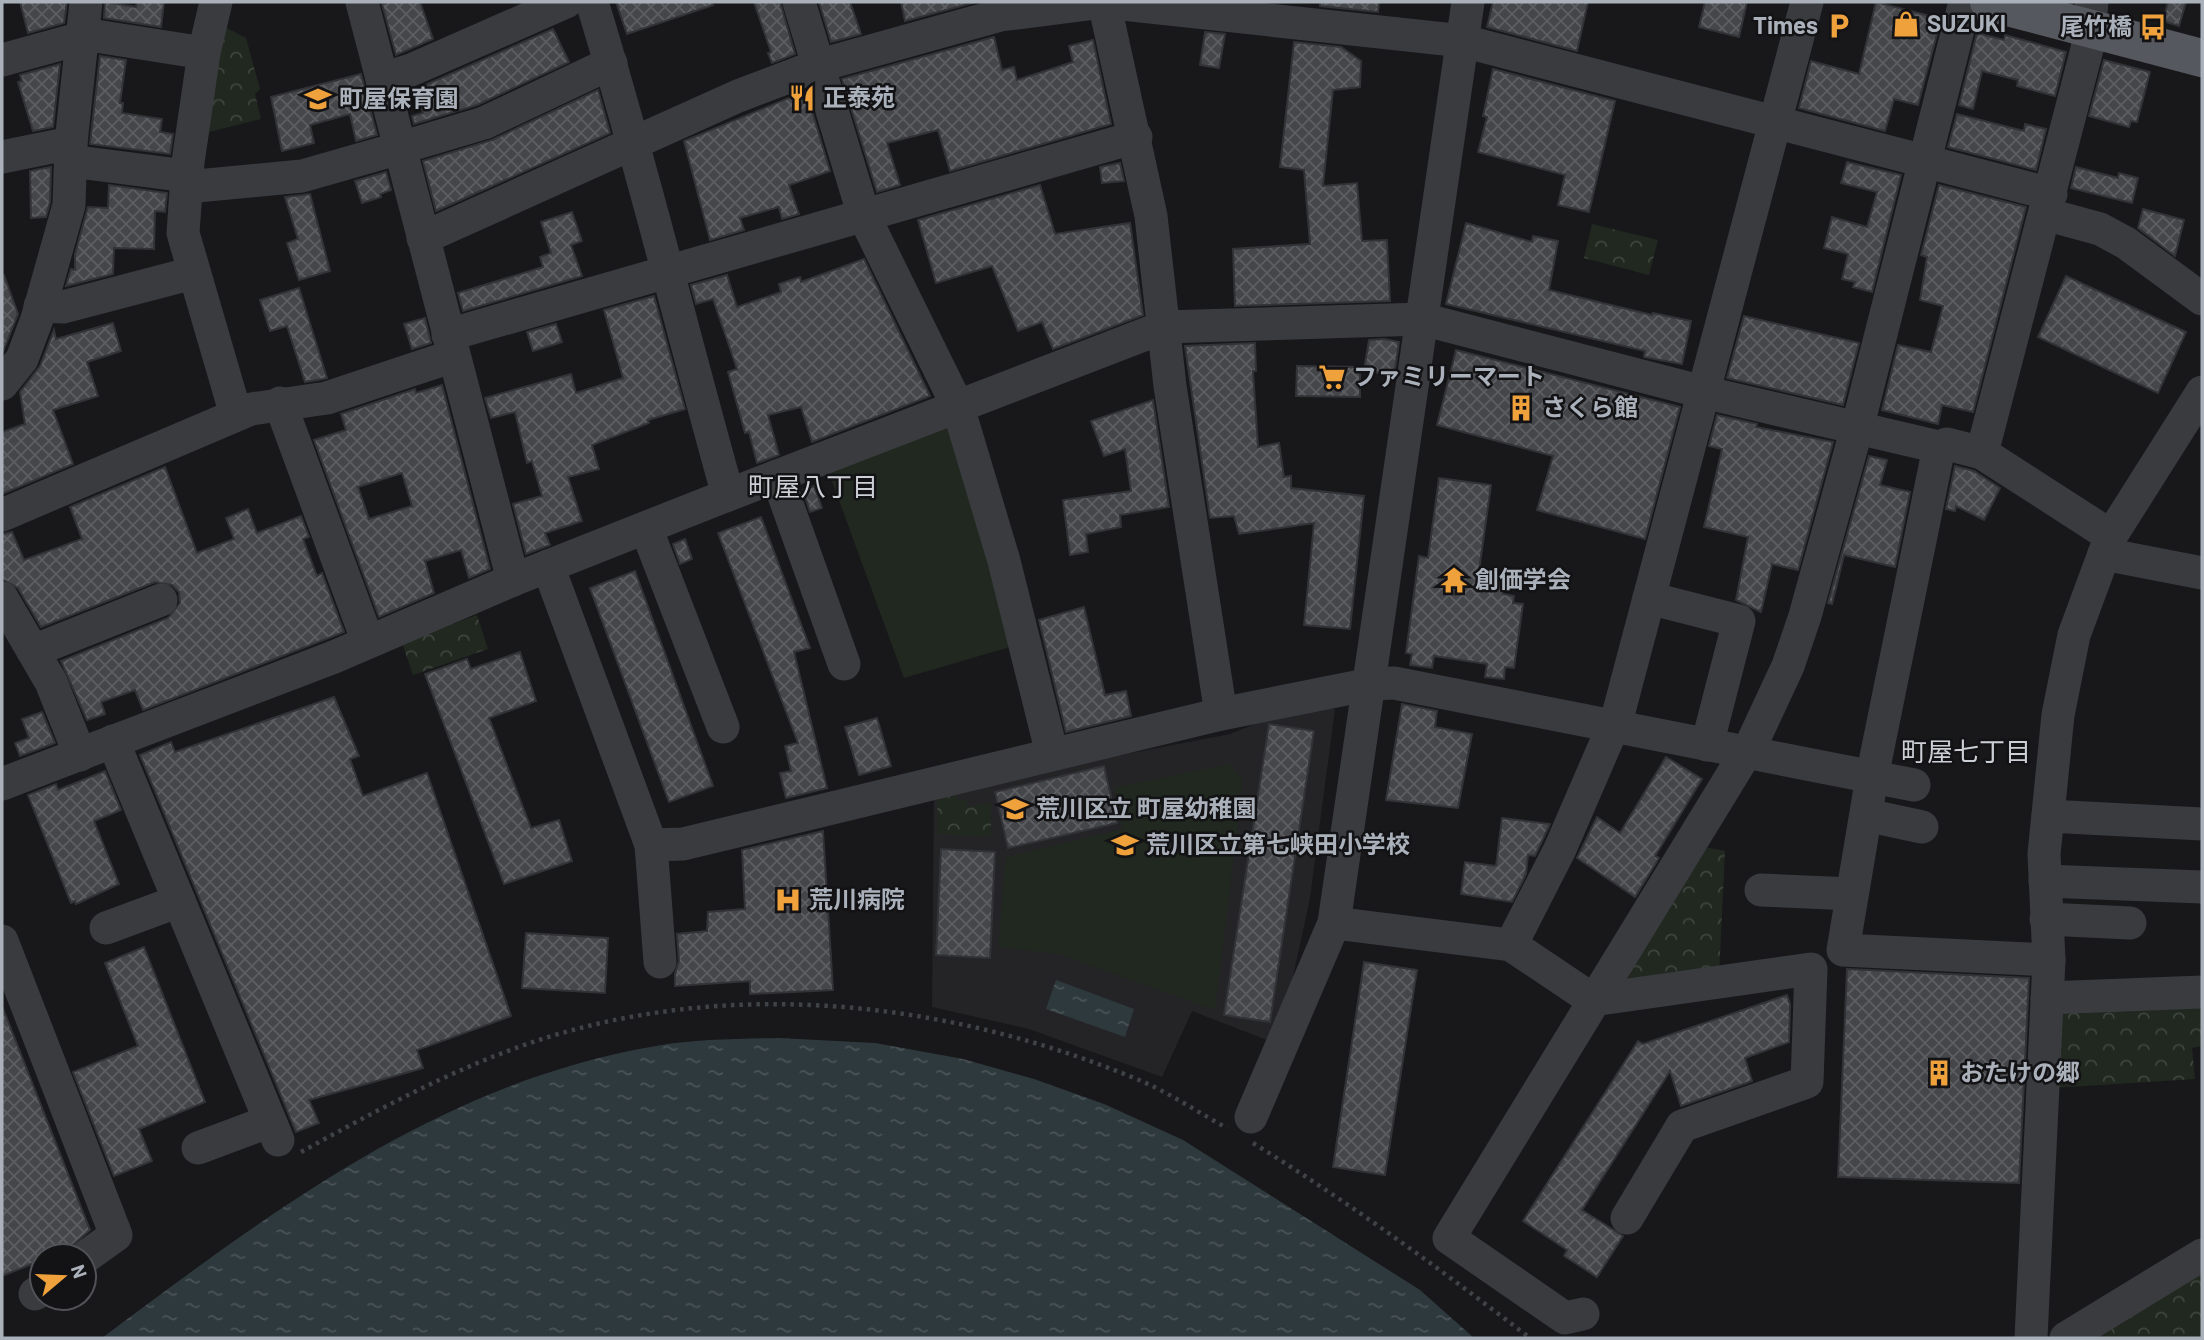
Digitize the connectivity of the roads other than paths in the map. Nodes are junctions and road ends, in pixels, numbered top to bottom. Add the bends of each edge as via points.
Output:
1 (86, 2) edge
2 (216, 2) edge
3 (362, 2) edge
4 (566, 2) edge
5 (592, 2) edge
6 (799, 2) edge
7 (1104, 2) edge
8 (1468, 2) edge
9 (1807, 2) edge
10 (1965, 2) edge
11 (1989, 2) edge
12 (998, 8) edge
13 (2092, 15) edge
14 (82, 36) junction
15 (1463, 41) junction
16 (204, 53) junction
17 (2202, 58) edge
18 (2, 60) edge
19 (611, 63) junction
20 (817, 66) junction
21 (382, 79) junction
22 (1775, 121) junction
23 (1136, 137) junction
24 (635, 143) junction
25 (400, 148) junction
26 (71, 153) junction
27 (2, 157) edge
28 (1926, 161) junction
29 (187, 182) junction
30 (2048, 204) junction
31 (864, 216) junction
32 (423, 238) junction
33 (193, 273) junction
34 (666, 273) junction
35 (2202, 299) edge
36 (40, 306) junction
37 (1422, 319) junction
38 (1164, 327) junction
39 (451, 346) junction
40 (2, 384) edge
41 (1703, 392) junction
42 (2202, 392) edge
43 (279, 403) junction
44 (958, 407) junction
45 (236, 415) junction
46 (1857, 428) junction
47 (1939, 447) junction
48 (1982, 453) junction
49 (776, 476) junction
50 (728, 495) junction
51 (2, 515) edge
52 (646, 528) junction
53 (2107, 545) junction
54 (548, 566) junction
55 (2202, 573) edge
56 (513, 580) junction
57 (2, 598) edge
58 (1649, 598) junction
59 (161, 600) dead end
60 (368, 642) junction
61 (33, 650) junction
62 (844, 664) dead end
63 (1371, 684) junction
64 (1221, 714) junction
65 (1615, 726) junction
66 (723, 727) dead end
67 (1707, 745) junction
68 (99, 747) junction
69 (1745, 752) junction
70 (1052, 754) junction
71 (1872, 777) junction
72 (2, 784) edge
73 (1914, 785) dead end
74 (1866, 816) junction
75 (2048, 816) junction
76 (2202, 824) edge
77 (1923, 827) dead end
78 (649, 841) junction
79 (2045, 881) junction
80 (2202, 887) edge
81 (1761, 890) dead end
82 (1852, 894) junction
83 (173, 903) junction
84 (2046, 919) junction
85 (1334, 923) junction
86 (2130, 923) dead end
87 (106, 928) dead end
88 (2, 941) edge
89 (1511, 945) junction
90 (1843, 950) junction
91 (2049, 960) junction
92 (660, 962) dead end
93 (1811, 969) junction
94 (2202, 992) edge
95 (2048, 998) junction
96 (1594, 1000) junction
97 (1246, 1131) road end
98 (198, 1148) dead end
99 (1627, 1218) dead end
100 (98, 1248) edge
101 (2202, 1255) edge
102 (1583, 1314) dead end
103 (2031, 1338) edge
104 (2066, 1338) edge

1 - 14 street
2 - 16 street
3 - 21 street
4 - 21 street
5 - 19 street
6 - 20 street
7 - 12 street
7 - 15 street
7 - 23 street
8 - 15 street
9 - 22 street
10 - 28 street
11 - 13 main road
12 - 20 street
13 - 17 main road
13 - 30 street
14 - 16 street
14 - 18 street
14 - 26 street
15 - 22 street
15 - 37 street
16 - 29 street
19 - 24 street
19 - 25 street via 484,123
20 - 24 street
20 - 31 street
21 - 25 street
22 - 28 street
22 - 41 street
23 - 31 street
23 - 38 street
24 - 32 street
24 - 34 street
25 - 29 street via 302,176
25 - 32 street
26 - 27 street
26 - 29 street
26 - 36 street via 69,205
28 - 30 street
28 - 46 street
29 - 33 street via 183,233
30 - 35 street via 2126,243
30 - 48 street
31 - 34 street
31 - 44 street
32 - 39 street
33 - 36 street via 63,307
33 - 45 street
34 - 39 street
34 - 50 street
36 - 40 street via 22,359
37 - 38 street
37 - 41 street
37 - 63 street
38 - 44 street
38 - 64 street
39 - 43 street via 327,397
39 - 56 street
41 - 46 street
41 - 58 street
42 - 53 street
43 - 45 street
43 - 60 street
44 - 49 street
44 - 70 street via 1004,562
45 - 51 street
46 - 47 street
46 - 69 street via 1788,666
47 - 48 street via 1947,444
47 - 71 street
48 - 53 street
49 - 50 street
49 - 62 street
50 - 52 street
52 - 54 street
52 - 66 street
53 - 55 street
53 - 75 street via 2074,635 2058,715
54 - 56 street
54 - 78 street
56 - 60 street
57 - 61 street
58 - 65 street
58 - 67 street via 1739,621
59 - 61 street
60 - 68 street
61 - 68 street
63 - 64 street
63 - 65 street via 1394,683
63 - 85 street
64 - 70 street
65 - 67 street
65 - 89 street
67 - 69 street
68 - 72 street
68 - 83 street
69 - 71 street
69 - 96 street
70 - 78 street via 683,844
71 - 73 street
71 - 74 street
74 - 77 street
74 - 82 street
75 - 76 street
75 - 79 street
78 - 92 street
79 - 80 street
79 - 84 street
81 - 82 street
82 - 90 street
83 - 87 street
83 - 98 street via 275,1141
84 - 86 street
84 - 91 street
85 - 89 street
85 - 97 street
88 - 100 street via 116,1235
89 - 96 street
90 - 91 street
90 - 93 street via 1818,960
91 - 95 street
93 - 96 street
93 - 99 street via 1807,1082 1682,1126
94 - 95 street
95 - 103 street
96 - 102 street via 1449,1238 1565,1318
101 - 104 street

